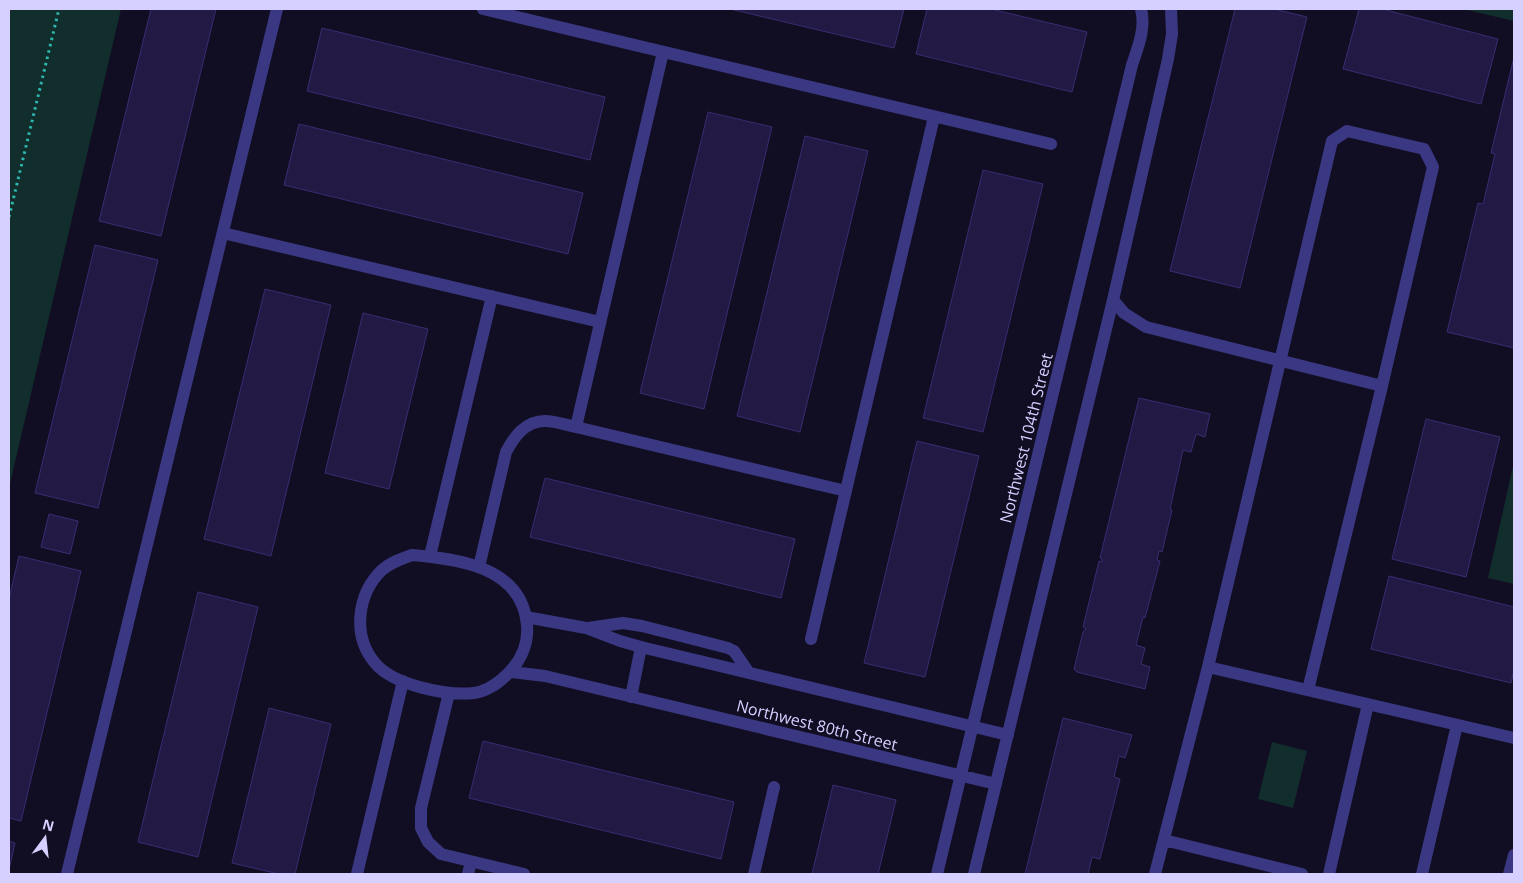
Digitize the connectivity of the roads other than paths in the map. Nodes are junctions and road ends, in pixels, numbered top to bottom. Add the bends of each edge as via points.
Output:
1 (277, 9) edge
2 (483, 9) edge
3 (1141, 9) edge
4 (1171, 9) edge
5 (663, 52) junction
6 (934, 117) junction
7 (1051, 144) dead end
8 (223, 232) junction
9 (492, 296) junction
10 (1113, 300) junction
11 (600, 322) junction
12 (1280, 360) junction
13 (1382, 386) junction
14 (576, 427) junction
15 (846, 491) junction
16 (430, 556) junction
17 (479, 567) junction
18 (526, 617) junction
19 (586, 628) junction
20 (811, 639) dead end
21 (642, 647) junction
22 (1208, 667) junction
23 (512, 672) junction
24 (749, 673) junction
25 (403, 681) junction
26 (1308, 690) junction
27 (449, 693) junction
28 (631, 697) junction
29 (1368, 704) junction
30 (1457, 725) junction
31 (972, 727) junction
32 (1008, 735) junction
33 (1514, 738) edge
34 (960, 776) junction
35 (996, 784) junction
36 (774, 787) dead end
37 (1164, 840) junction
38 (1514, 855) edge
39 (469, 868) edge
40 (67, 874) edge
41 (356, 874) edge
42 (524, 874) edge
43 (754, 874) edge
44 (937, 874) edge
45 (974, 874) edge
46 (1155, 874) edge
47 (1302, 874) edge
48 (1329, 874) edge
49 (1422, 874) edge
50 (1510, 874) edge

1 - 8 street
2 - 5 street
3 - 31 street, Northwest 104th Street via 1141,34
4 - 10 street via 1168,60
5 - 6 street
5 - 11 street
6 - 7 street
6 - 15 street
8 - 9 street
8 - 40 street
9 - 11 street
9 - 16 street
10 - 12 street via 1124,314 1146,327
10 - 32 street
11 - 14 street
12 - 13 street
12 - 13 street via 1332,141 1347,131 1424,149 1433,167
12 - 22 street
13 - 26 street
14 - 15 street
14 - 17 street via 544,421 528,426 515,436 506,452
15 - 20 street
16 - 17 street
16 - 25 street via 412,555 383,569 364,597 360,613 360,632 366,649 375,663 390,676
17 - 18 street via 512,586
18 - 19 street
18 - 23 street via 526,644
19 - 21 street
19 - 24 street via 623,624 642,626 728,648 734,651
21 - 24 street
21 - 28 street
22 - 26 street
22 - 37 street
23 - 27 street via 494,686 475,693
23 - 28 street, Northwest 80th Street via 545,676
24 - 31 street
25 - 27 street
25 - 41 street
26 - 29 street
27 - 39 street via 421,808 421,828 428,842 441,854
28 - 34 street, Northwest 80th Street
29 - 30 street
29 - 48 street
30 - 33 street
30 - 49 street
31 - 32 street
31 - 34 street, Northwest 104th Street
32 - 35 street
34 - 35 street, Northwest 80th Street
34 - 44 street, Northwest 104th Street
35 - 45 street
36 - 43 street
37 - 46 street
37 - 47 street
38 - 50 street
39 - 42 street

